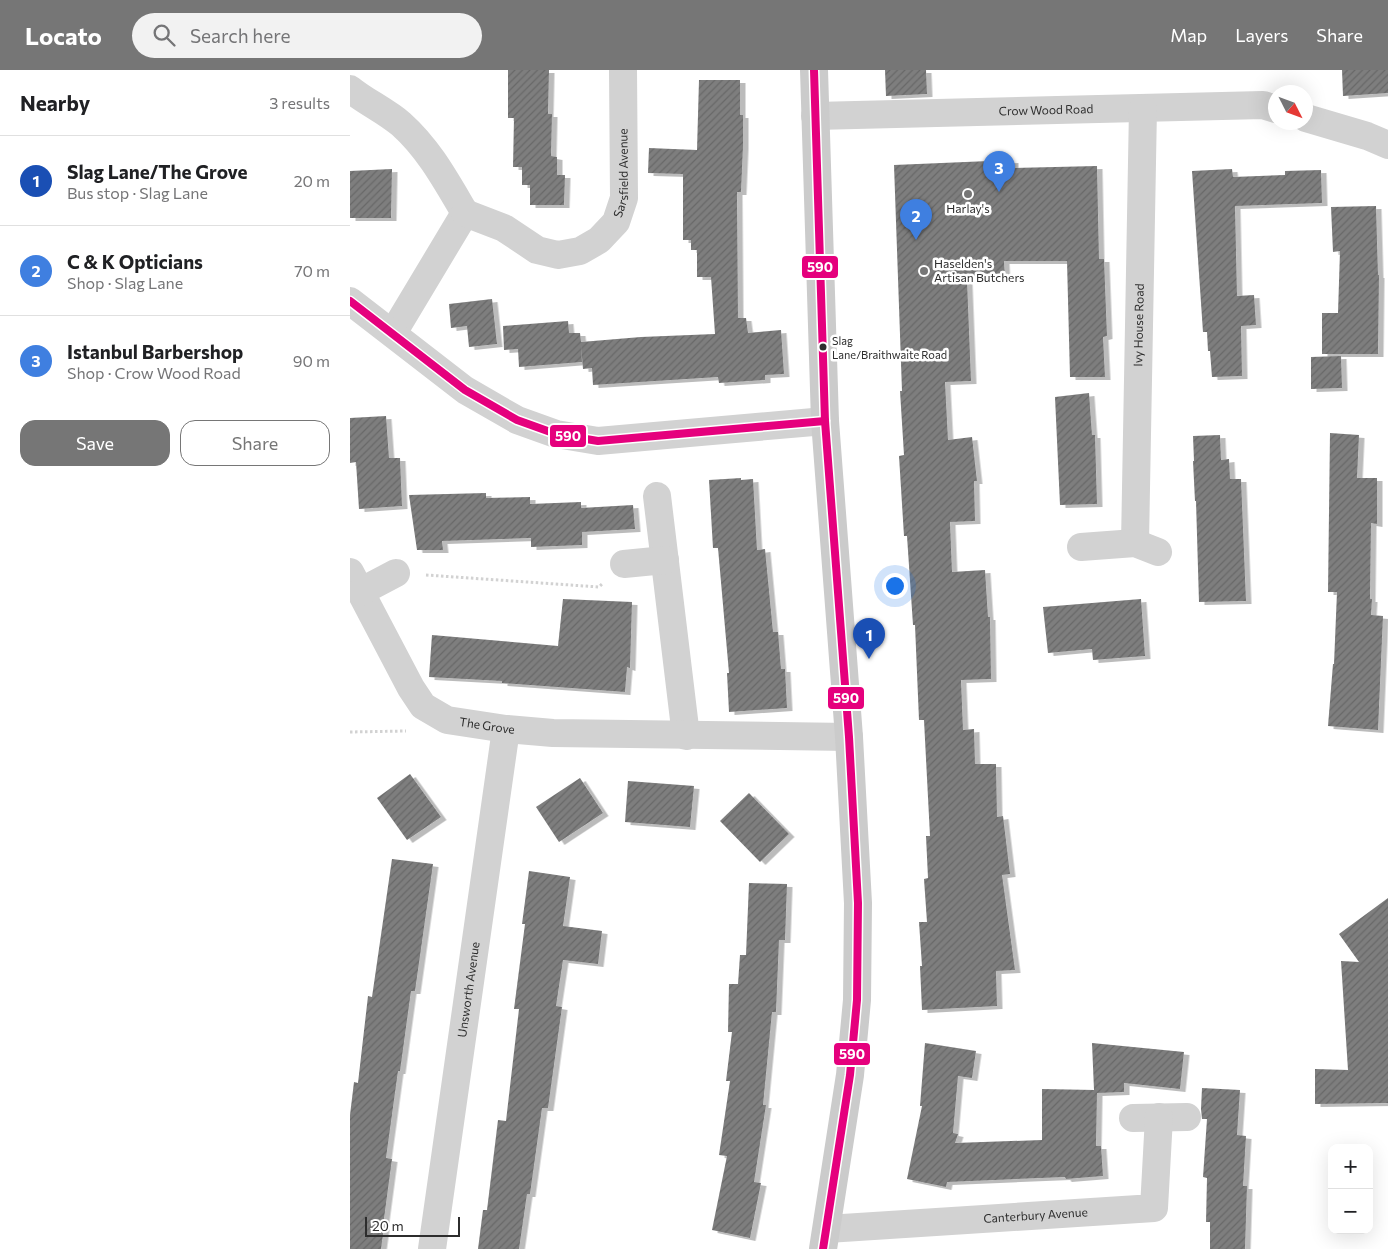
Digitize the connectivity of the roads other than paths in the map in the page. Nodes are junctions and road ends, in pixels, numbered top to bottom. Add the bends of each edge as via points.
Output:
1 (623, 70) edge
2 (814, 70) edge
3 (350, 89) edge
4 (1268, 107) edge
5 (1143, 108) junction
6 (815, 116) junction
7 (1313, 120) edge
8 (1388, 145) edge
9 (464, 213) junction
10 (350, 301) edge
11 (393, 333) junction
12 (825, 421) junction
13 (657, 496) dead end
14 (1081, 547) dead end
15 (665, 560) junction
16 (624, 564) road end
17 (396, 573) road end
18 (355, 582) edge
19 (506, 729) junction
20 (686, 736) junction
21 (850, 737) junction
22 (1160, 1117) junction
23 (1187, 1117) dead end
24 (1133, 1118) dead end
25 (825, 1239) edge
26 (432, 1249) edge

1 - 9 street, Sarsfield Avenue via 624,198 616,222 599,240 580,251 558,255 537,250 504,228
2 - 6 street
3 - 9 street via 400,123 422,144
4 - 5 street, Crow Wood Road
5 - 6 street, Crow Wood Road
5 - 14 street, Ivy House Road via 1146,548
6 - 12 street
7 - 8 street
9 - 11 street
10 - 11 street
11 - 12 street via 464,390 517,420 556,434 598,441
12 - 21 street
13 - 15 street
15 - 16 street
15 - 20 street
17 - 18 street, The Grove
18 - 19 street, The Grove via 423,706 447,720
19 - 20 street, The Grove
19 - 26 street, Unsworth Avenue
20 - 21 street, The Grove
21 - 25 street via 858,903 857,1000 850,1076
22 - 23 street
22 - 24 street
22 - 25 street, Canterbury Avenue via 1154,1208

